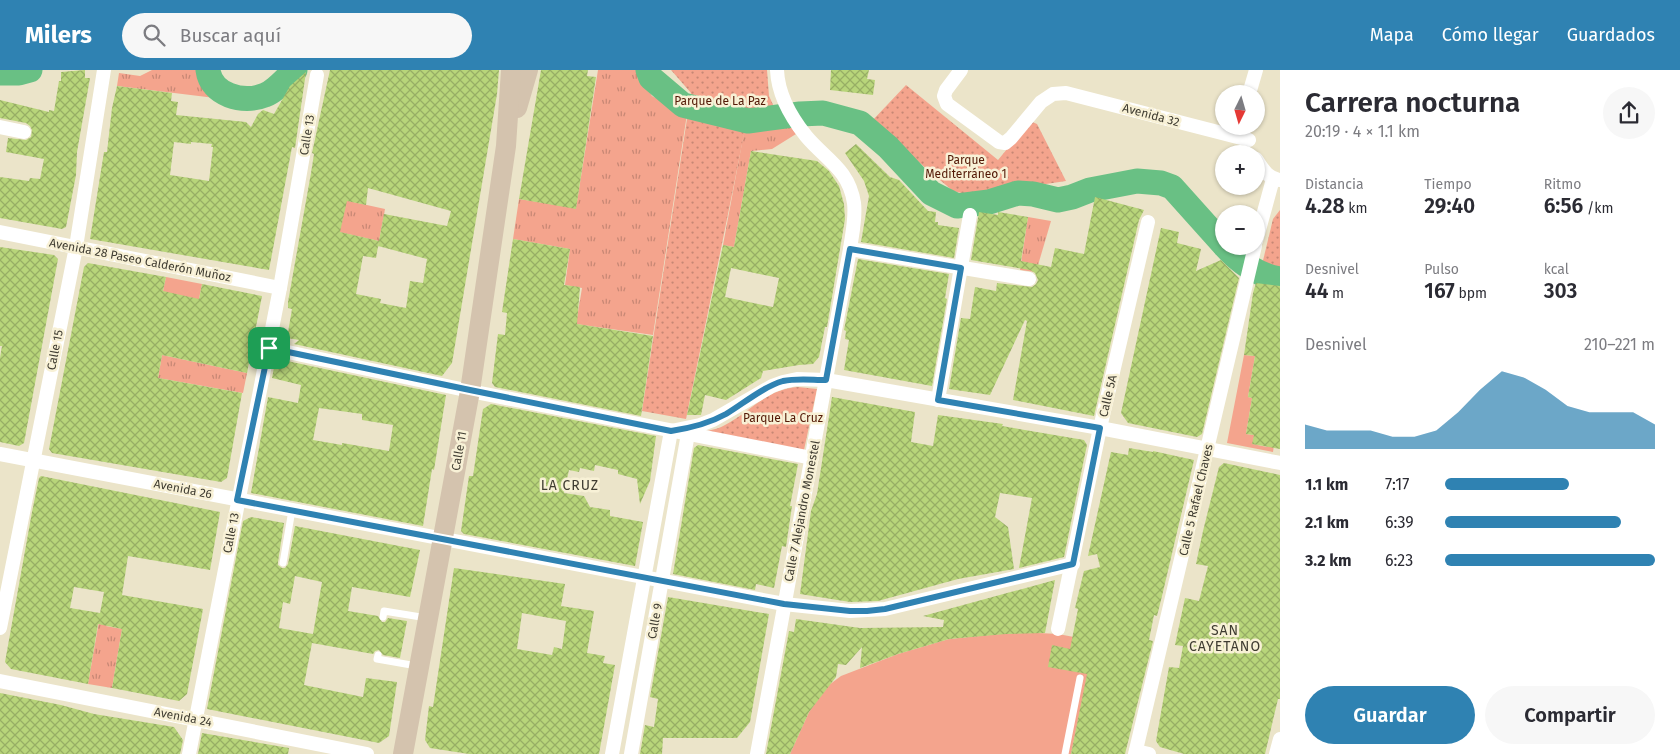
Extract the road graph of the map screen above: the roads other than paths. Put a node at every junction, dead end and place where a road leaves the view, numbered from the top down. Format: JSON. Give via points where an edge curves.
{"nodes":[{"id":1,"x":512,"y":70,"type":"edge"},
{"id":2,"x":528,"y":70,"type":"edge"},
{"id":3,"x":777,"y":70,"type":"edge"},
{"id":4,"x":960,"y":70,"type":"edge"},
{"id":5,"x":1256,"y":70,"type":"edge"},
{"id":6,"x":103,"y":71,"type":"edge"},
{"id":7,"x":317,"y":75,"type":"dead end"},
{"id":8,"x":1252,"y":85,"type":"edge"},
{"id":9,"x":1215,"y":126,"type":"edge"},
{"id":10,"x":0,"y":127,"type":"edge"},
{"id":11,"x":24,"y":132,"type":"dead end"},
{"id":12,"x":506,"y":146,"type":"junction"},
{"id":13,"x":1265,"y":172,"type":"edge"},
{"id":14,"x":1276,"y":180,"type":"edge"},
{"id":15,"x":970,"y":215,"type":"dead end"},
{"id":16,"x":1265,"y":215,"type":"edge"},
{"id":17,"x":1148,"y":222,"type":"dead end"},
{"id":18,"x":0,"y":232,"type":"edge"},
{"id":19,"x":76,"y":247,"type":"junction"},
{"id":20,"x":850,"y":249,"type":"junction"},
{"id":21,"x":1253,"y":255,"type":"edge"},
{"id":22,"x":961,"y":268,"type":"junction"},
{"id":23,"x":1029,"y":280,"type":"dead end"},
{"id":24,"x":280,"y":288,"type":"junction"},
{"id":25,"x":269,"y":348,"type":"junction"},
{"id":26,"x":826,"y":380,"type":"junction"},
{"id":27,"x":470,"y":390,"type":"junction"},
{"id":28,"x":938,"y":400,"type":"junction"},
{"id":29,"x":1100,"y":428,"type":"junction"},
{"id":30,"x":671,"y":431,"type":"junction"},
{"id":31,"x":689,"y":431,"type":"junction"},
{"id":32,"x":1208,"y":449,"type":"junction"},
{"id":33,"x":0,"y":454,"type":"edge"},
{"id":34,"x":812,"y":458,"type":"junction"},
{"id":35,"x":33,"y":461,"type":"junction"},
{"id":36,"x":1280,"y":463,"type":"edge"},
{"id":37,"x":237,"y":500,"type":"junction"},
{"id":38,"x":292,"y":510,"type":"junction"},
{"id":39,"x":443,"y":539,"type":"junction"},
{"id":40,"x":283,"y":563,"type":"dead end"},
{"id":41,"x":1073,"y":564,"type":"junction"},
{"id":42,"x":644,"y":577,"type":"junction"},
{"id":43,"x":662,"y":581,"type":"junction"},
{"id":44,"x":784,"y":604,"type":"junction"},
{"id":45,"x":383,"y":617,"type":"dead end"},
{"id":46,"x":427,"y":618,"type":"junction"},
{"id":47,"x":0,"y":628,"type":"edge"},
{"id":48,"x":1058,"y":630,"type":"dead end"},
{"id":49,"x":378,"y":655,"type":"dead end"},
{"id":50,"x":418,"y":666,"type":"junction"},
{"id":51,"x":1080,"y":678,"type":"dead end"},
{"id":52,"x":0,"y":681,"type":"edge"},
{"id":53,"x":196,"y":720,"type":"junction"},
{"id":54,"x":1280,"y":739,"type":"edge"},
{"id":55,"x":1140,"y":753,"type":"edge"},
{"id":56,"x":189,"y":754,"type":"edge"},
{"id":57,"x":367,"y":754,"type":"edge"},
{"id":58,"x":403,"y":754,"type":"edge"},
{"id":59,"x":612,"y":754,"type":"edge"},
{"id":60,"x":631,"y":754,"type":"edge"},
{"id":61,"x":757,"y":754,"type":"edge"},
{"id":62,"x":1066,"y":754,"type":"edge"},
{"id":63,"x":1276,"y":754,"type":"edge"}],
"edges":[{"from":1,"to":12,"type":"main road","name":"Calle 11"},
{"from":2,"to":12,"type":"main road","name":"Calle 11"},
{"from":3,"to":20,"type":"street","name":"Calle 7 Alejandro Monestel","via":[[782,98],[806,136],[839,168],[848,185],[854,202]]},
{"from":4,"to":9,"type":"street","name":"Avenida 32","via":[[946,90],[947,104],[999,142],[1011,138],[1041,102],[1053,94],[1066,93]]},
{"from":5,"to":8,"type":"street"},
{"from":6,"to":19,"type":"street","name":"Calle 15"},
{"from":7,"to":24,"type":"street","name":"Calle 13"},
{"from":10,"to":11,"type":"street"},
{"from":12,"to":27,"type":"main road","name":"Calle 11"},
{"from":13,"to":14,"type":"street"},
{"from":14,"to":16,"type":"street","name":"Calle 5 Rafael Chaves"},
{"from":15,"to":22,"type":"street"},
{"from":17,"to":29,"type":"street","name":"Calle 5A"},
{"from":18,"to":19,"type":"street","name":"Avenida 28 Paseo Calderón Muñoz"},
{"from":19,"to":24,"type":"street","name":"Avenida 28 Paseo Calderón Muñoz"},
{"from":19,"to":35,"type":"street","name":"Calle 15"},
{"from":20,"to":22,"type":"street"},
{"from":20,"to":26,"type":"street","name":"Calle 7 Alejandro Monestel"},
{"from":21,"to":32,"type":"street","name":"Calle 5 Rafael Chaves"},
{"from":22,"to":23,"type":"street"},
{"from":22,"to":28,"type":"street"},
{"from":24,"to":25,"type":"street","name":"Calle 13"},
{"from":25,"to":27,"type":"street"},
{"from":25,"to":37,"type":"street","name":"Calle 13"},
{"from":26,"to":28,"type":"street"},
{"from":26,"to":31,"type":"street","via":[[796,379],[772,386],[724,415]]},
{"from":26,"to":34,"type":"street","name":"Calle 7 Alejandro Monestel"},
{"from":27,"to":30,"type":"street"},
{"from":27,"to":39,"type":"main road","name":"Calle 11"},
{"from":28,"to":29,"type":"street"},
{"from":29,"to":32,"type":"street"},
{"from":29,"to":41,"type":"street","name":"Calle 5A"},
{"from":30,"to":31,"type":"street"},
{"from":30,"to":42,"type":"street","name":"Calle 9"},
{"from":31,"to":34,"type":"street"},
{"from":31,"to":43,"type":"street","name":"Calle 9"},
{"from":32,"to":36,"type":"street"},
{"from":32,"to":55,"type":"street","name":"Calle 5 Rafael Chaves"},
{"from":33,"to":35,"type":"street","name":"Avenida 26"},
{"from":34,"to":44,"type":"street","name":"Calle 7 Alejandro Monestel"},
{"from":35,"to":37,"type":"street","name":"Avenida 26"},
{"from":35,"to":47,"type":"street","name":"Calle 15"},
{"from":37,"to":38,"type":"street","name":"Avenida 26"},
{"from":37,"to":53,"type":"street","name":"Calle 13"},
{"from":38,"to":39,"type":"street","name":"Avenida 26"},
{"from":38,"to":40,"type":"lane"},
{"from":39,"to":42,"type":"street","name":"Avenida 26"},
{"from":39,"to":46,"type":"main road","name":"Calle 11"},
{"from":41,"to":44,"type":"street","name":"Avenida 26","via":[[867,611]]},
{"from":41,"to":48,"type":"street","name":"Calle 5A"},
{"from":42,"to":43,"type":"street","name":"Avenida 26"},
{"from":42,"to":59,"type":"street","name":"Calle 9"},
{"from":43,"to":44,"type":"street","name":"Avenida 26"},
{"from":43,"to":60,"type":"street","name":"Calle 9"},
{"from":44,"to":61,"type":"street","name":"Calle 7 Alejandro Monestel"},
{"from":45,"to":46,"type":"lane","via":[[384,611]]},
{"from":46,"to":50,"type":"main road","name":"Calle 11"},
{"from":49,"to":50,"type":"lane","via":[[377,659]]},
{"from":50,"to":58,"type":"main road","name":"Calle 11"},
{"from":51,"to":62,"type":"lane"},
{"from":52,"to":53,"type":"street","name":"Avenida 24"},
{"from":53,"to":56,"type":"street","name":"Calle 13"},
{"from":53,"to":57,"type":"street","name":"Avenida 24"},
{"from":54,"to":63,"type":"street"}]}
